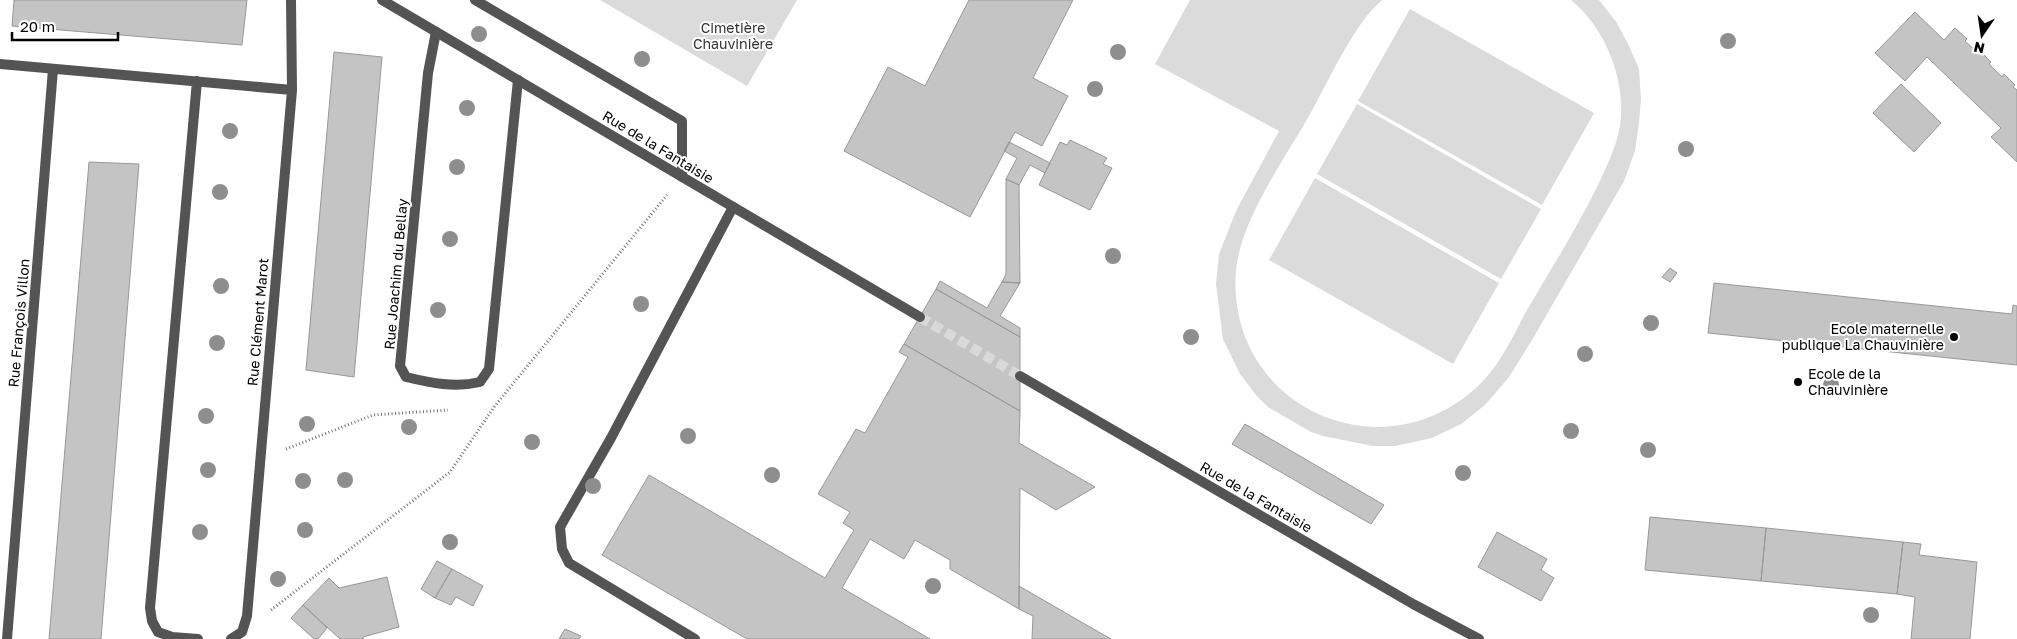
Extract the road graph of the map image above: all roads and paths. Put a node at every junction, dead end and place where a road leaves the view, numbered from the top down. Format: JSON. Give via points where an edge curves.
{"nodes":[{"id":1,"x":291,"y":0,"type":"edge"},
{"id":2,"x":382,"y":0,"type":"edge"},
{"id":3,"x":474,"y":0,"type":"edge"},
{"id":4,"x":398,"y":4,"type":"edge"},
{"id":5,"x":436,"y":32,"type":"junction"},
{"id":6,"x":0,"y":64,"type":"edge"},
{"id":7,"x":53,"y":69,"type":"junction"},
{"id":8,"x":518,"y":80,"type":"junction"},
{"id":9,"x":197,"y":82,"type":"junction"},
{"id":10,"x":292,"y":90,"type":"junction"},
{"id":11,"x":682,"y":177,"type":"junction"},
{"id":12,"x":733,"y":207,"type":"junction"},
{"id":13,"x":920,"y":317,"type":"tunnel mouth"},
{"id":14,"x":1020,"y":376,"type":"tunnel mouth"},
{"id":15,"x":494,"y":407,"type":"junction"},
{"id":16,"x":484,"y":408,"type":"dead end"},
{"id":17,"x":457,"y":410,"type":"dead end"},
{"id":18,"x":260,"y":458,"type":"junction"},
{"id":19,"x":242,"y":632,"type":"junction"},
{"id":20,"x":7,"y":639,"type":"edge"},
{"id":21,"x":198,"y":639,"type":"edge"},
{"id":22,"x":231,"y":639,"type":"edge"},
{"id":23,"x":695,"y":639,"type":"edge"},
{"id":24,"x":1479,"y":639,"type":"edge"}],
"edges":[{"from":1,"to":10,"type":"street","name":"Rue Clément Marot"},
{"from":2,"to":4,"type":"street","name":"Rue de la Fantaisie"},
{"from":3,"to":11,"type":"street","via":[[682,120]]},
{"from":4,"to":5,"type":"street","name":"Rue de la Fantaisie"},
{"from":5,"to":8,"type":"street","name":"Rue de la Fantaisie"},
{"from":5,"to":8,"type":"street","name":"Rue Joachim du Bellay","via":[[428,73],[400,366],[406,377],[463,386],[480,382],[489,369]]},
{"from":6,"to":7,"type":"street"},
{"from":7,"to":9,"type":"street"},
{"from":7,"to":20,"type":"street","name":"Rue François Villon"},
{"from":8,"to":11,"type":"street","name":"Rue de la Fantaisie"},
{"from":9,"to":10,"type":"street"},
{"from":9,"to":21,"type":"street","via":[[150,608],[158,632],[172,637]]},
{"from":10,"to":18,"type":"street","name":"Rue Clément Marot"},
{"from":11,"to":12,"type":"street","name":"Rue de la Fantaisie"},
{"from":11,"to":15,"type":"path"},
{"from":12,"to":13,"type":"street","name":"Rue de la Fantaisie"},
{"from":12,"to":23,"type":"street","via":[[560,528],[562,549],[570,563]]},
{"from":14,"to":24,"type":"street","name":"Rue de la Fantaisie"},
{"from":15,"to":16,"type":"path"},
{"from":15,"to":19,"type":"path","via":[[450,472]]},
{"from":17,"to":18,"type":"path","via":[[373,416]]},
{"from":18,"to":19,"type":"street","name":"Rue Clément Marot","via":[[247,616]]},
{"from":19,"to":22,"type":"street"}]}
